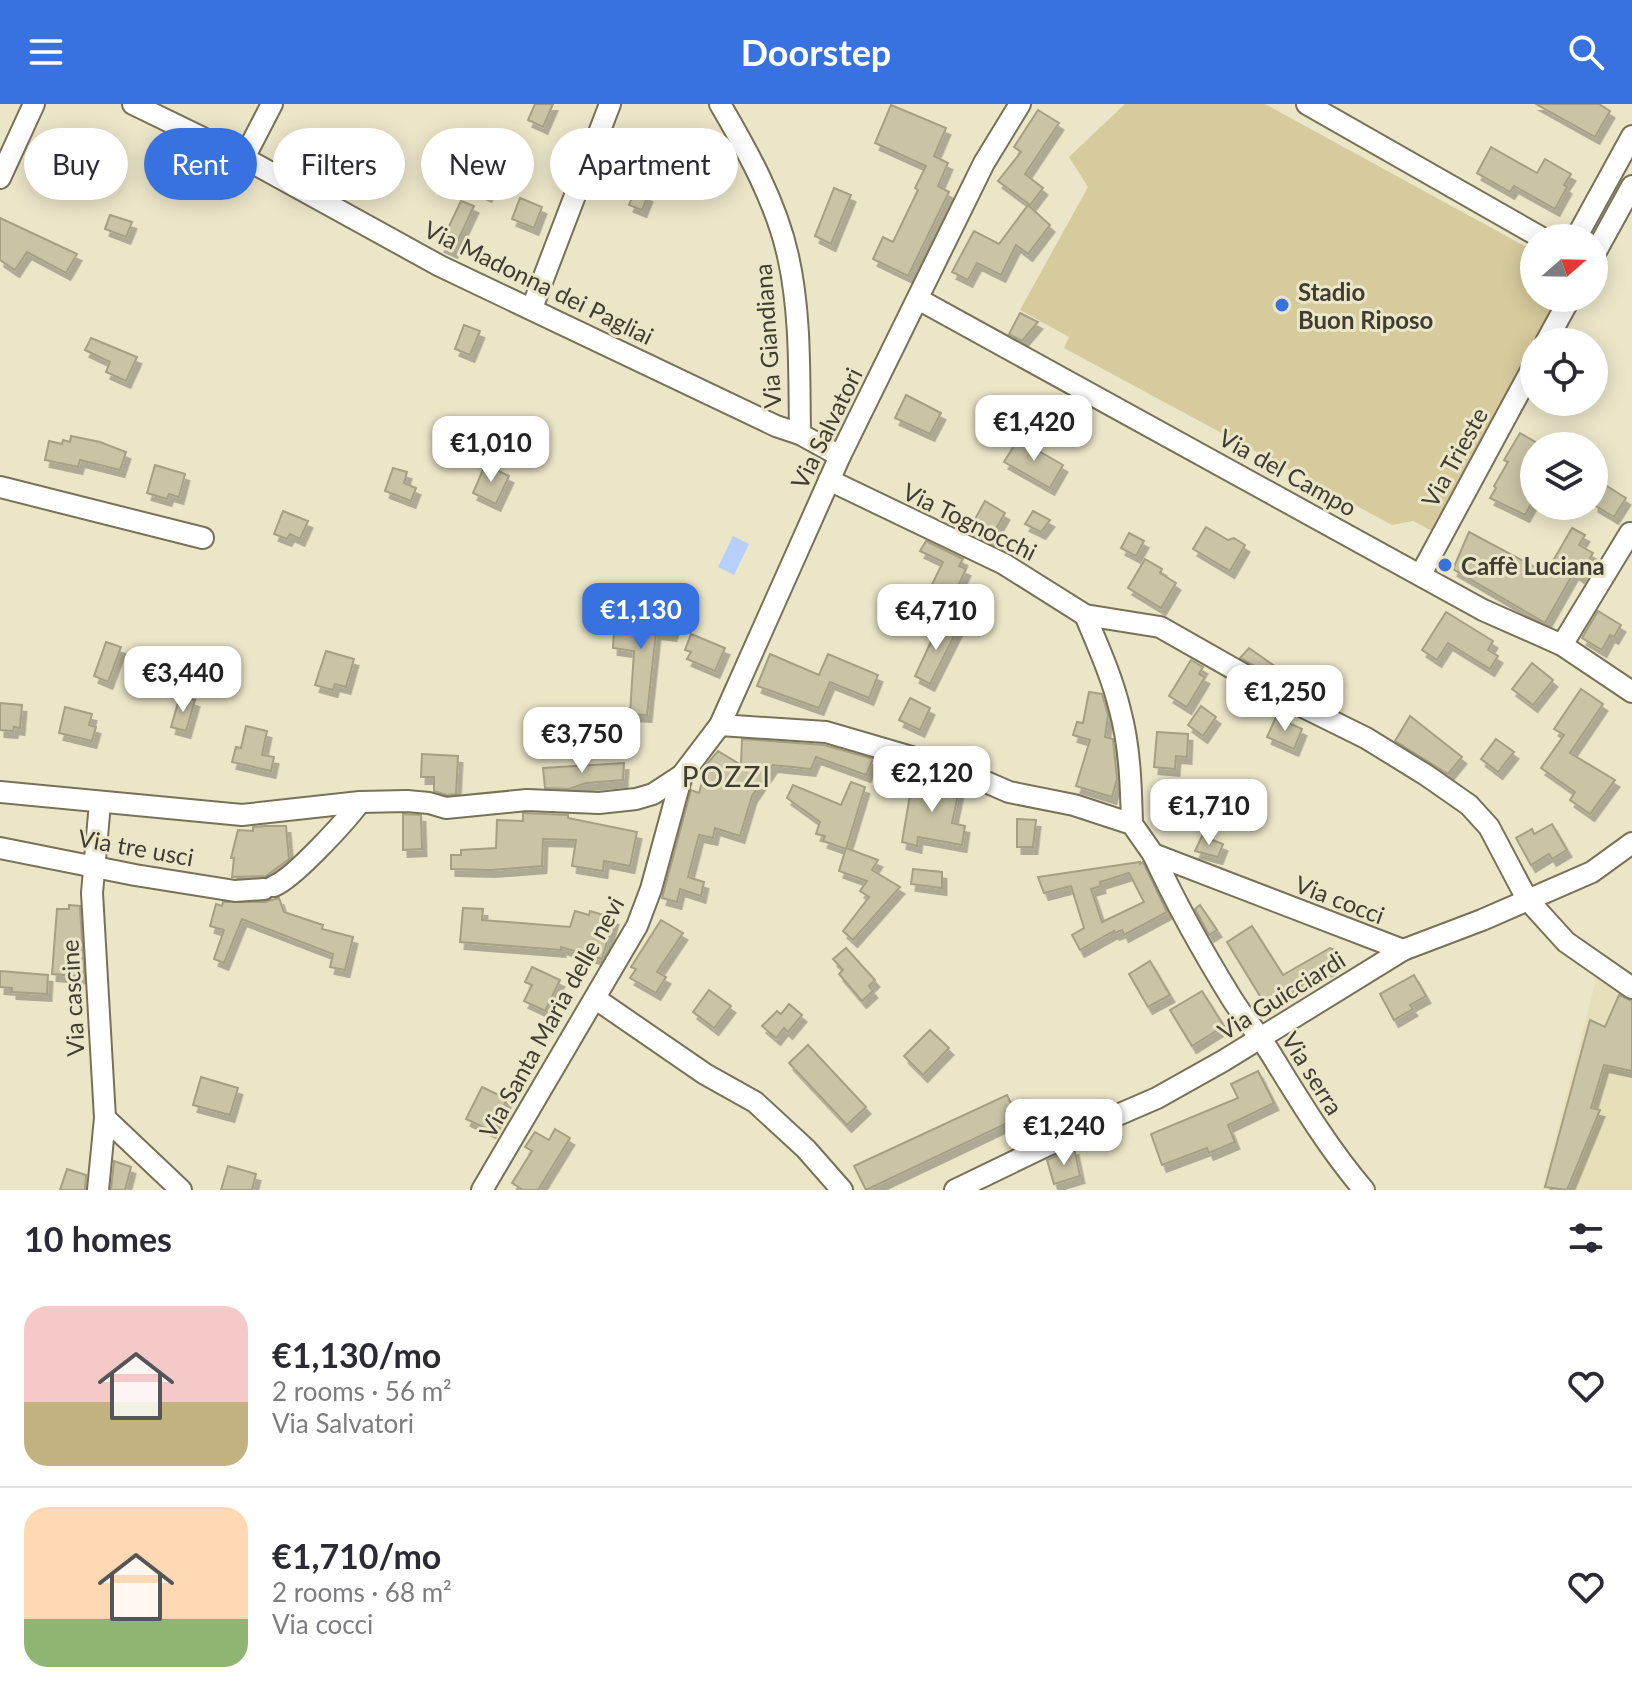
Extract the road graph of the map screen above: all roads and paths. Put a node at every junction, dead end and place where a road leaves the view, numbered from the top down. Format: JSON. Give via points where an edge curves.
{"nodes":[{"id":1,"x":34,"y":104,"type":"edge"},
{"id":2,"x":133,"y":104,"type":"edge"},
{"id":3,"x":272,"y":104,"type":"edge"},
{"id":4,"x":610,"y":104,"type":"edge"},
{"id":5,"x":720,"y":104,"type":"edge"},
{"id":6,"x":1020,"y":104,"type":"edge"},
{"id":7,"x":1307,"y":104,"type":"edge"},
{"id":8,"x":182,"y":128,"type":"edge"},
{"id":9,"x":257,"y":133,"type":"edge"},
{"id":10,"x":1632,"y":136,"type":"edge"},
{"id":11,"x":257,"y":165,"type":"edge"},
{"id":12,"x":0,"y":178,"type":"edge"},
{"id":13,"x":1632,"y":186,"type":"edge"},
{"id":14,"x":1584,"y":224,"type":"edge"},
{"id":15,"x":1520,"y":225,"type":"edge"},
{"id":16,"x":1608,"y":230,"type":"edge"},
{"id":17,"x":918,"y":299,"type":"junction"},
{"id":18,"x":532,"y":308,"type":"junction"},
{"id":19,"x":1520,"y":391,"type":"edge"},
{"id":20,"x":800,"y":434,"type":"junction"},
{"id":21,"x":840,"y":456,"type":"junction"},
{"id":22,"x":829,"y":480,"type":"junction"},
{"id":23,"x":0,"y":487,"type":"edge"},
{"id":24,"x":1630,"y":533,"type":"dead end"},
{"id":25,"x":203,"y":538,"type":"dead end"},
{"id":26,"x":1421,"y":574,"type":"junction"},
{"id":27,"x":1085,"y":615,"type":"junction"},
{"id":28,"x":1562,"y":645,"type":"junction"},
{"id":29,"x":1632,"y":692,"type":"edge"},
{"id":30,"x":720,"y":725,"type":"junction"},
{"id":31,"x":682,"y":775,"type":"junction"},
{"id":32,"x":0,"y":792,"type":"edge"},
{"id":33,"x":360,"y":802,"type":"junction"},
{"id":34,"x":100,"y":803,"type":"junction"},
{"id":35,"x":1132,"y":824,"type":"junction"},
{"id":36,"x":1632,"y":843,"type":"edge"},
{"id":37,"x":0,"y":848,"type":"edge"},
{"id":38,"x":1153,"y":854,"type":"junction"},
{"id":39,"x":95,"y":867,"type":"junction"},
{"id":40,"x":1527,"y":899,"type":"junction"},
{"id":41,"x":1403,"y":950,"type":"junction"},
{"id":42,"x":1632,"y":988,"type":"edge"},
{"id":43,"x":596,"y":999,"type":"junction"},
{"id":44,"x":1260,"y":1038,"type":"junction"},
{"id":45,"x":105,"y":1118,"type":"junction"},
{"id":46,"x":98,"y":1190,"type":"edge"},
{"id":47,"x":181,"y":1190,"type":"edge"},
{"id":48,"x":482,"y":1190,"type":"edge"},
{"id":49,"x":842,"y":1190,"type":"edge"},
{"id":50,"x":955,"y":1190,"type":"edge"},
{"id":51,"x":1364,"y":1190,"type":"edge"}],
"edges":[{"from":1,"to":12,"type":"street"},
{"from":2,"to":8,"type":"street","name":"Via Madonna dei Pagliai"},
{"from":3,"to":9,"type":"street"},
{"from":4,"to":18,"type":"street"},
{"from":5,"to":20,"type":"street","name":"Via Giandiana","via":[[763,185],[788,254],[795,293]]},
{"from":6,"to":17,"type":"street","name":"Via Salvatori","via":[[984,163]]},
{"from":7,"to":15,"type":"street"},
{"from":10,"to":14,"type":"street"},
{"from":11,"to":18,"type":"street","name":"Via Madonna dei Pagliai","via":[[440,266]]},
{"from":13,"to":16,"type":"street"},
{"from":17,"to":21,"type":"street","name":"Via Salvatori"},
{"from":17,"to":26,"type":"street","name":"Via del Campo"},
{"from":18,"to":20,"type":"street","name":"Via Madonna dei Pagliai"},
{"from":19,"to":26,"type":"street","name":"Via Trieste"},
{"from":20,"to":21,"type":"street","name":"Via Madonna dei Pagliai"},
{"from":21,"to":22,"type":"street","name":"Via Salvatori"},
{"from":22,"to":27,"type":"street","name":"Via Tognocchi","via":[[1004,564]]},
{"from":22,"to":30,"type":"street","name":"Via Salvatori"},
{"from":23,"to":25,"type":"street"},
{"from":24,"to":28,"type":"street"},
{"from":26,"to":28,"type":"street","name":"Via del Campo","via":[[1483,610]]},
{"from":27,"to":35,"type":"street","via":[[1121,713]]},
{"from":27,"to":40,"type":"street","name":"Via Tognocchi","via":[[1160,627],[1426,775],[1469,805],[1489,827]]},
{"from":28,"to":29,"type":"street","name":"Via del Campo"},
{"from":30,"to":31,"type":"street","name":"Via Salvatori"},
{"from":30,"to":35,"type":"street","via":[[826,732],[963,772],[1009,792]]},
{"from":31,"to":33,"type":"street","via":[[653,794],[599,803],[527,800],[446,808],[407,801]]},
{"from":31,"to":43,"type":"street","name":"Via Santa Maria delle nevi","via":[[637,926]]},
{"from":32,"to":34,"type":"street"},
{"from":33,"to":34,"type":"street","via":[[242,815]]},
{"from":33,"to":39,"type":"street","name":"Via tre usci","via":[[289,877],[269,888],[235,891]]},
{"from":34,"to":39,"type":"street","name":"Via cascine"},
{"from":35,"to":38,"type":"street"},
{"from":36,"to":40,"type":"street","name":"Via Guicciardi","via":[[1592,872]]},
{"from":37,"to":39,"type":"street","name":"Via tre usci"},
{"from":38,"to":41,"type":"street","name":"Via cocci"},
{"from":38,"to":44,"type":"street","name":"Via serra","via":[[1174,899]]},
{"from":39,"to":45,"type":"street","name":"Via cascine","via":[[92,893]]},
{"from":40,"to":41,"type":"street","name":"Via Guicciardi"},
{"from":40,"to":42,"type":"street","name":"Via Tognocchi","via":[[1566,942]]},
{"from":41,"to":44,"type":"street","name":"Via Guicciardi"},
{"from":43,"to":48,"type":"street","name":"Via Santa Maria delle nevi"},
{"from":43,"to":49,"type":"street","via":[[755,1102]]},
{"from":44,"to":50,"type":"street","name":"Via Guicciardi","via":[[1157,1098]]},
{"from":44,"to":51,"type":"street","name":"Via serra","via":[[1296,1098]]},
{"from":45,"to":46,"type":"street","name":"Via cascine"},
{"from":45,"to":47,"type":"street"}]}
